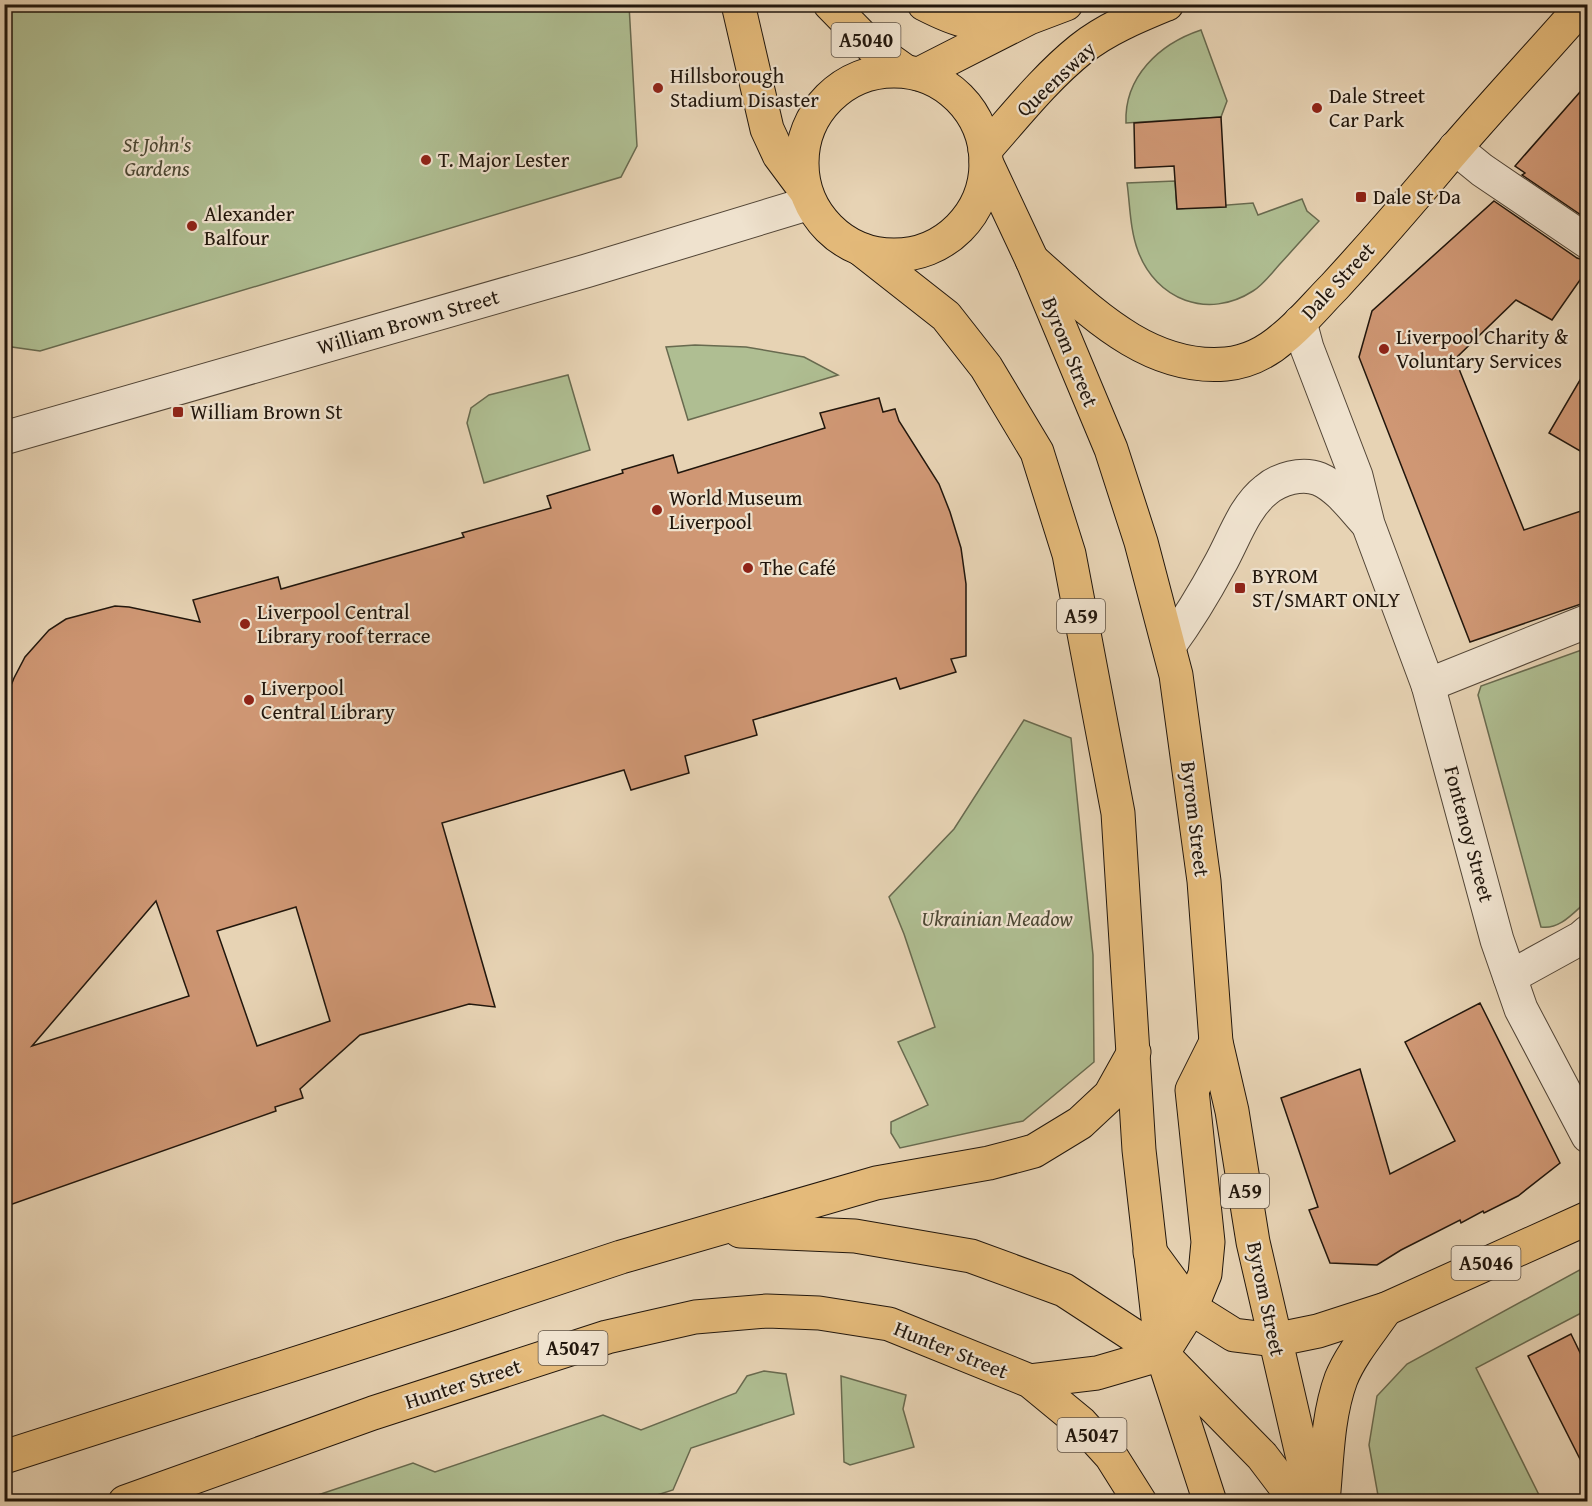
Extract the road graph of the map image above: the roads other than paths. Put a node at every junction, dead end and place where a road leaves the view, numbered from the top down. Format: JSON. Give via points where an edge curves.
{"nodes":[{"id":1,"x":738,"y":4,"type":"edge"},
{"id":2,"x":830,"y":4,"type":"edge"},
{"id":3,"x":924,"y":4,"type":"edge"},
{"id":4,"x":1065,"y":4,"type":"edge"},
{"id":5,"x":1167,"y":4,"type":"edge"},
{"id":6,"x":1584,"y":4,"type":"edge"},
{"id":7,"x":1029,"y":18,"type":"junction"},
{"id":8,"x":912,"y":73,"type":"junction"},
{"id":9,"x":1455,"y":148,"type":"junction"},
{"id":10,"x":986,"y":156,"type":"junction"},
{"id":11,"x":808,"y":196,"type":"junction"},
{"id":12,"x":1587,"y":242,"type":"edge"},
{"id":13,"x":862,"y":250,"type":"junction"},
{"id":14,"x":1032,"y":260,"type":"junction"},
{"id":15,"x":1300,"y":322,"type":"junction"},
{"id":16,"x":4,"y":438,"type":"edge"},
{"id":17,"x":1368,"y":524,"type":"junction"},
{"id":18,"x":1587,"y":621,"type":"edge"},
{"id":19,"x":1169,"y":646,"type":"junction"},
{"id":20,"x":1428,"y":685,"type":"junction"},
{"id":21,"x":1587,"y":932,"type":"edge"},
{"id":22,"x":1510,"y":977,"type":"junction"},
{"id":23,"x":1216,"y":1042,"type":"junction"},
{"id":24,"x":1134,"y":1052,"type":"junction"},
{"id":25,"x":1587,"y":1136,"type":"edge"},
{"id":26,"x":1587,"y":1218,"type":"edge"},
{"id":27,"x":711,"y":1230,"type":"junction"},
{"id":28,"x":1150,"y":1252,"type":"junction"},
{"id":29,"x":1191,"y":1308,"type":"junction"},
{"id":30,"x":1386,"y":1309,"type":"junction"},
{"id":31,"x":1274,"y":1340,"type":"junction"},
{"id":32,"x":1162,"y":1354,"type":"junction"},
{"id":33,"x":1030,"y":1381,"type":"junction"},
{"id":34,"x":4,"y":1457,"type":"edge"},
{"id":35,"x":125,"y":1502,"type":"edge"},
{"id":36,"x":1140,"y":1502,"type":"edge"},
{"id":37,"x":1210,"y":1502,"type":"edge"},
{"id":38,"x":1297,"y":1502,"type":"edge"},
{"id":39,"x":1313,"y":1502,"type":"edge"},
{"id":40,"x":1323,"y":1502,"type":"edge"}],
"edges":[{"from":1,"to":11,"type":"main road","via":[[767,129],[779,155]]},
{"from":2,"to":8,"type":"main road","number":"A5040","via":[[874,49]]},
{"from":3,"to":7,"type":"main road","number":"A5040","via":[[954,19],[976,24]]},
{"from":4,"to":7,"type":"main road"},
{"from":5,"to":10,"type":"main road","name":"Queensway","via":[[1137,16],[1083,48],[1040,87]]},
{"from":6,"to":9,"type":"main road","name":"Dale Street"},
{"from":7,"to":8,"type":"main road"},
{"from":8,"to":10,"type":"main road","via":[[943,85],[963,102],[981,132]]},
{"from":8,"to":11,"type":"main road","via":[[882,71],[860,77],[823,103],[803,144],[801,167]]},
{"from":9,"to":12,"type":"street"},
{"from":9,"to":15,"type":"main road","name":"Dale Street"},
{"from":10,"to":13,"type":"main road","via":[[984,182],[973,209],[954,232],[920,252],[901,255]]},
{"from":10,"to":14,"type":"main road","name":"Byrom Street","number":"A59"},
{"from":11,"to":13,"type":"main road","via":[[823,223]]},
{"from":11,"to":16,"type":"street","name":"William Brown Street","via":[[586,271]]},
{"from":13,"to":24,"type":"main road","number":"A59","via":[[946,316],[986,367],[1037,452],[1069,554],[1118,813]]},
{"from":14,"to":15,"type":"main road","name":"Dale Street","via":[[1112,328],[1154,352],[1181,361],[1227,364],[1248,359]]},
{"from":14,"to":19,"type":"main road","name":"Byrom Street","number":"A59","via":[[1111,449]]},
{"from":15,"to":17,"type":"street","name":"Fontenoy Street","via":[[1356,476]]},
{"from":17,"to":19,"type":"street","name":"Fontenoy Street","via":[[1337,492],[1318,479],[1284,479],[1267,489],[1245,516],[1193,611]]},
{"from":17,"to":20,"type":"street","name":"Fontenoy Street"},
{"from":18,"to":20,"type":"street"},
{"from":19,"to":23,"type":"main road","name":"Byrom Street","number":"A59","via":[[1204,881]]},
{"from":20,"to":22,"type":"street","name":"Fontenoy Street"},
{"from":21,"to":22,"type":"street"},
{"from":22,"to":25,"type":"street","name":"Fontenoy Street","via":[[1521,1009]]},
{"from":23,"to":29,"type":"main road","via":[[1192,1090],[1208,1242],[1206,1274]]},
{"from":23,"to":31,"type":"main road","name":"Byrom Street","number":"A59"},
{"from":24,"to":27,"type":"main road","via":[[1110,1095],[1080,1123],[1034,1151],[876,1183]]},
{"from":24,"to":28,"type":"main road","number":"A59"},
{"from":26,"to":30,"type":"main road","number":"A5046"},
{"from":27,"to":32,"type":"main road","via":[[855,1236],[971,1256],[1064,1290]]},
{"from":27,"to":34,"type":"main road"},
{"from":28,"to":29,"type":"main road","number":"A5046"},
{"from":28,"to":32,"type":"main road","number":"A59"},
{"from":29,"to":31,"type":"main road","number":"A5046","via":[[1234,1335]]},
{"from":29,"to":32,"type":"main road"},
{"from":30,"to":31,"type":"main road","number":"A5046","via":[[1318,1331]]},
{"from":30,"to":40,"type":"main road","via":[[1341,1378],[1333,1410]]},
{"from":31,"to":39,"type":"main road","name":"Byrom Street","number":"A59"},
{"from":32,"to":33,"type":"main road","number":"A5047","via":[[1097,1373]]},
{"from":32,"to":37,"type":"main road","number":"A59"},
{"from":32,"to":38,"type":"main road","via":[[1262,1456]]},
{"from":33,"to":35,"type":"main road","name":"Hunter Street","number":"A5047","via":[[889,1324],[819,1313],[767,1311],[695,1317],[607,1337],[529,1362]]},
{"from":33,"to":36,"type":"main road","name":"Hunter Street","number":"A5047","via":[[1081,1423],[1111,1456]]}]}
